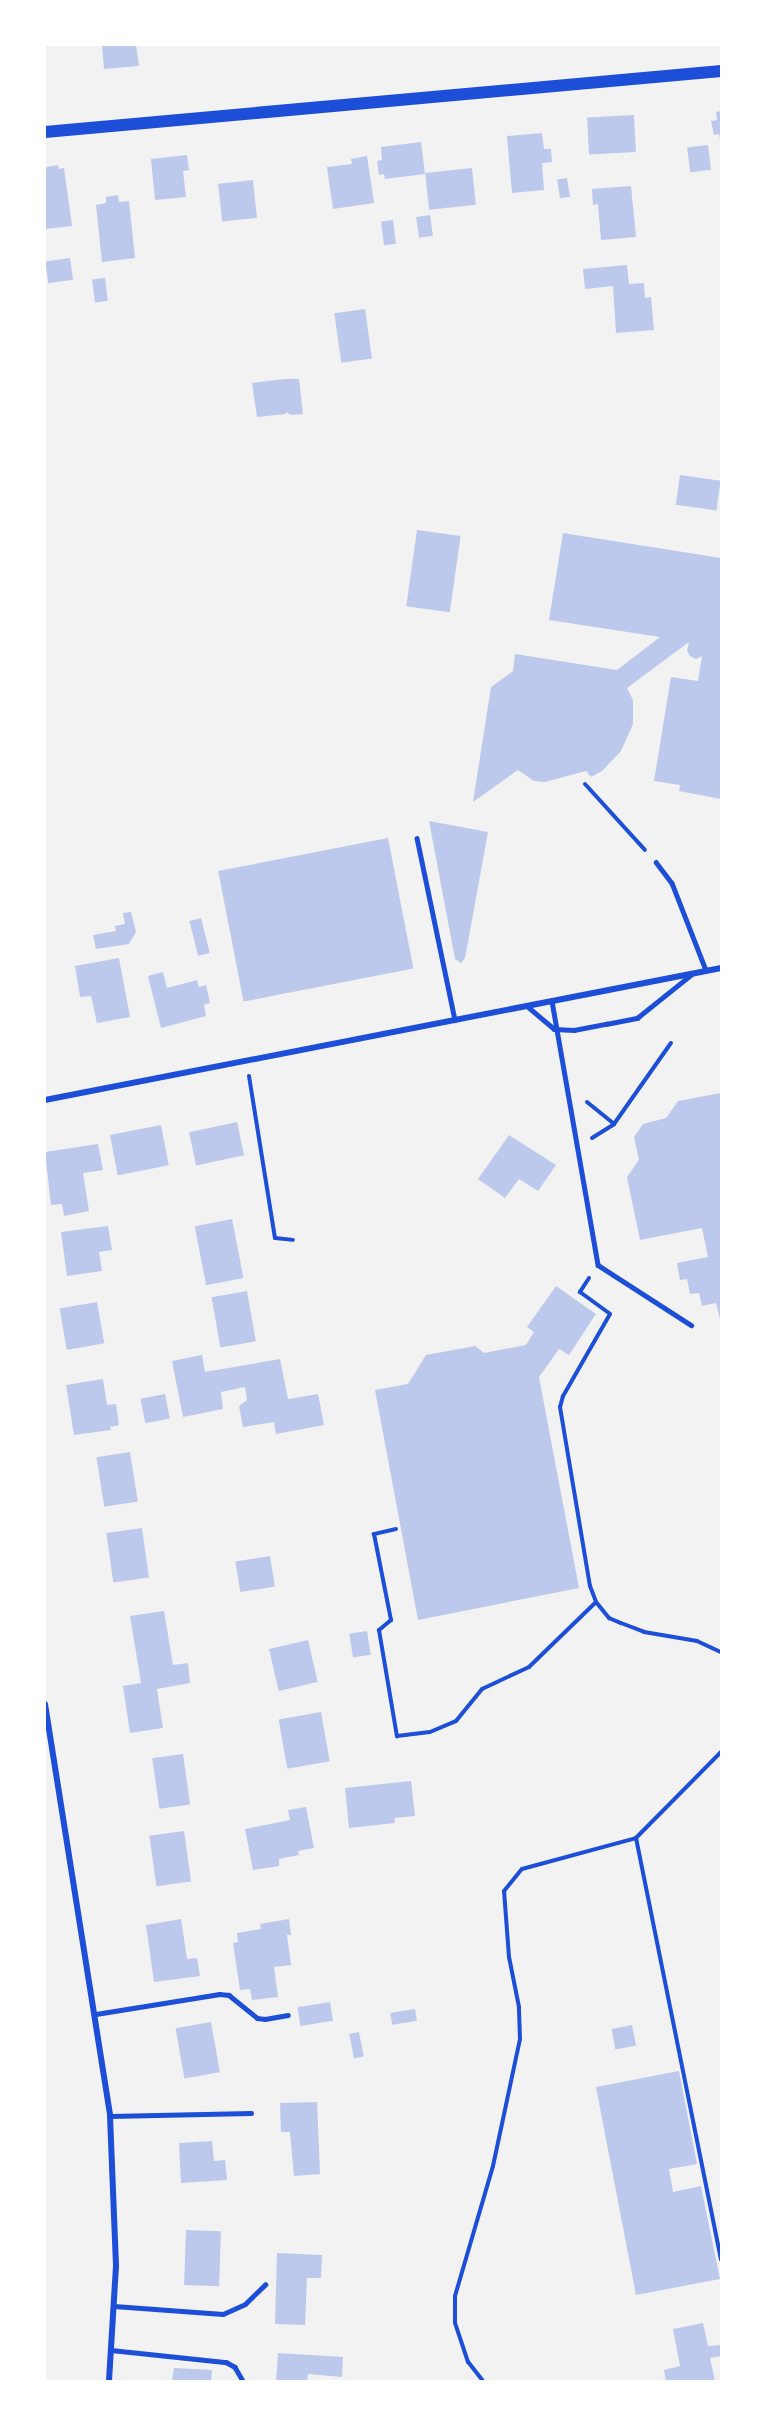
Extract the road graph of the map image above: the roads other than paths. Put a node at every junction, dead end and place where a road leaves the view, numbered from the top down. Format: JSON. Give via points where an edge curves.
{"nodes":[{"id":1,"x":721,"y":71,"type":"edge"},
{"id":2,"x":45,"y":132,"type":"edge"},
{"id":3,"x":417,"y":838,"type":"dead end"},
{"id":4,"x":656,"y":862,"type":"road end"},
{"id":5,"x":721,"y":968,"type":"edge"},
{"id":6,"x":706,"y":970,"type":"junction"},
{"id":7,"x":693,"y":973,"type":"junction"},
{"id":8,"x":552,"y":1001,"type":"junction"},
{"id":9,"x":527,"y":1006,"type":"junction"},
{"id":10,"x":455,"y":1020,"type":"junction"},
{"id":11,"x":559,"y":1029,"type":"junction"},
{"id":12,"x":45,"y":1100,"type":"edge"},
{"id":13,"x":691,"y":1325,"type":"dead end"},
{"id":14,"x":45,"y":1704,"type":"edge"},
{"id":15,"x":96,"y":2014,"type":"junction"},
{"id":16,"x":288,"y":2015,"type":"dead end"},
{"id":17,"x":251,"y":2113,"type":"dead end"},
{"id":18,"x":110,"y":2116,"type":"junction"},
{"id":19,"x":265,"y":2285,"type":"dead end"},
{"id":20,"x":114,"y":2306,"type":"junction"},
{"id":21,"x":111,"y":2350,"type":"junction"},
{"id":22,"x":109,"y":2381,"type":"edge"},
{"id":23,"x":243,"y":2381,"type":"edge"}],
"edges":[{"from":1,"to":2,"type":"main road"},
{"from":3,"to":10,"type":"lane"},
{"from":4,"to":6,"type":"lane","via":[[672,883]]},
{"from":5,"to":6,"type":"street"},
{"from":6,"to":7,"type":"street"},
{"from":7,"to":8,"type":"street"},
{"from":7,"to":11,"type":"lane","via":[[638,1018],[574,1030]]},
{"from":8,"to":9,"type":"street"},
{"from":8,"to":11,"type":"lane"},
{"from":9,"to":10,"type":"street"},
{"from":9,"to":11,"type":"lane"},
{"from":10,"to":12,"type":"street"},
{"from":11,"to":13,"type":"lane","via":[[598,1265]]},
{"from":14,"to":15,"type":"street"},
{"from":15,"to":16,"type":"lane","via":[[219,1994],[229,1995],[257,2018]]},
{"from":15,"to":18,"type":"street"},
{"from":17,"to":18,"type":"lane"},
{"from":18,"to":20,"type":"street"},
{"from":19,"to":20,"type":"lane","via":[[245,2304],[223,2314]]},
{"from":20,"to":21,"type":"street"},
{"from":21,"to":22,"type":"street"},
{"from":21,"to":23,"type":"lane","via":[[226,2362],[235,2367]]}]}
